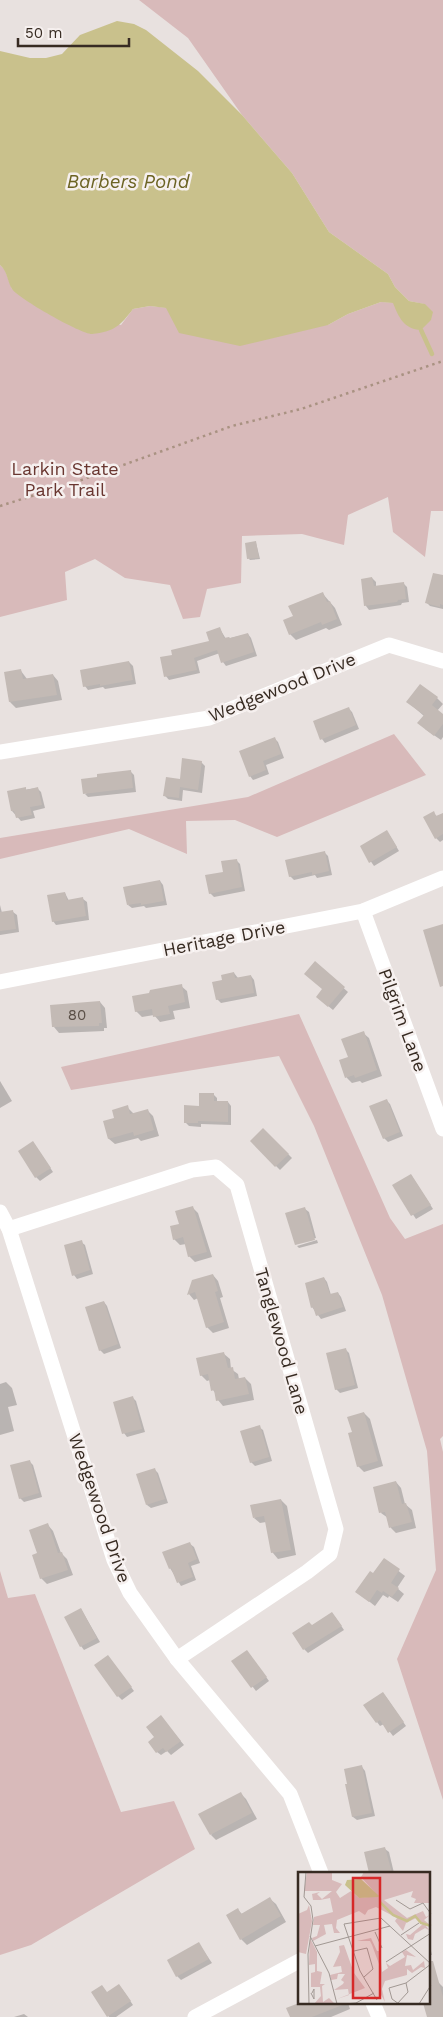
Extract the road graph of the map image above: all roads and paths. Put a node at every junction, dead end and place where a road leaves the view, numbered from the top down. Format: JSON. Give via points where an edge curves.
{"nodes":[{"id":1,"x":443,"y":361,"type":"edge"},
{"id":2,"x":0,"y":506,"type":"edge"},
{"id":3,"x":443,"y":661,"type":"edge"},
{"id":4,"x":0,"y":752,"type":"edge"},
{"id":5,"x":443,"y":878,"type":"edge"},
{"id":6,"x":363,"y":911,"type":"junction"},
{"id":7,"x":0,"y":982,"type":"edge"},
{"id":8,"x":443,"y":1129,"type":"edge"},
{"id":9,"x":0,"y":1212,"type":"edge"},
{"id":10,"x":9,"y":1229,"type":"junction"},
{"id":11,"x":177,"y":1659,"type":"junction"},
{"id":12,"x":321,"y":1872,"type":"edge"},
{"id":13,"x":298,"y":1962,"type":"edge"},
{"id":14,"x":373,"y":2004,"type":"edge"},
{"id":15,"x":195,"y":2017,"type":"edge"},
{"id":16,"x":379,"y":2017,"type":"edge"}],
"edges":[{"from":1,"to":2,"type":"path","via":[[301,409],[232,426]]},
{"from":3,"to":4,"type":"street","name":"Wedgewood Drive","via":[[388,645],[209,718]]},
{"from":5,"to":6,"type":"street","name":"Heritage Drive"},
{"from":6,"to":7,"type":"street","name":"Heritage Drive"},
{"from":6,"to":8,"type":"street","name":"Pilgrim Lane"},
{"from":9,"to":10,"type":"street","name":"Wedgewood Drive"},
{"from":10,"to":11,"type":"street","name":"Wedgewood Drive","via":[[114,1560],[130,1593]]},
{"from":10,"to":11,"type":"street","name":"Tanglewood Lane","via":[[192,1170],[216,1167],[237,1186],[336,1529],[330,1554]]},
{"from":11,"to":12,"type":"street","name":"Wedgewood Drive","via":[[290,1794]]},
{"from":13,"to":15,"type":"street"},
{"from":14,"to":16,"type":"street"}]}
